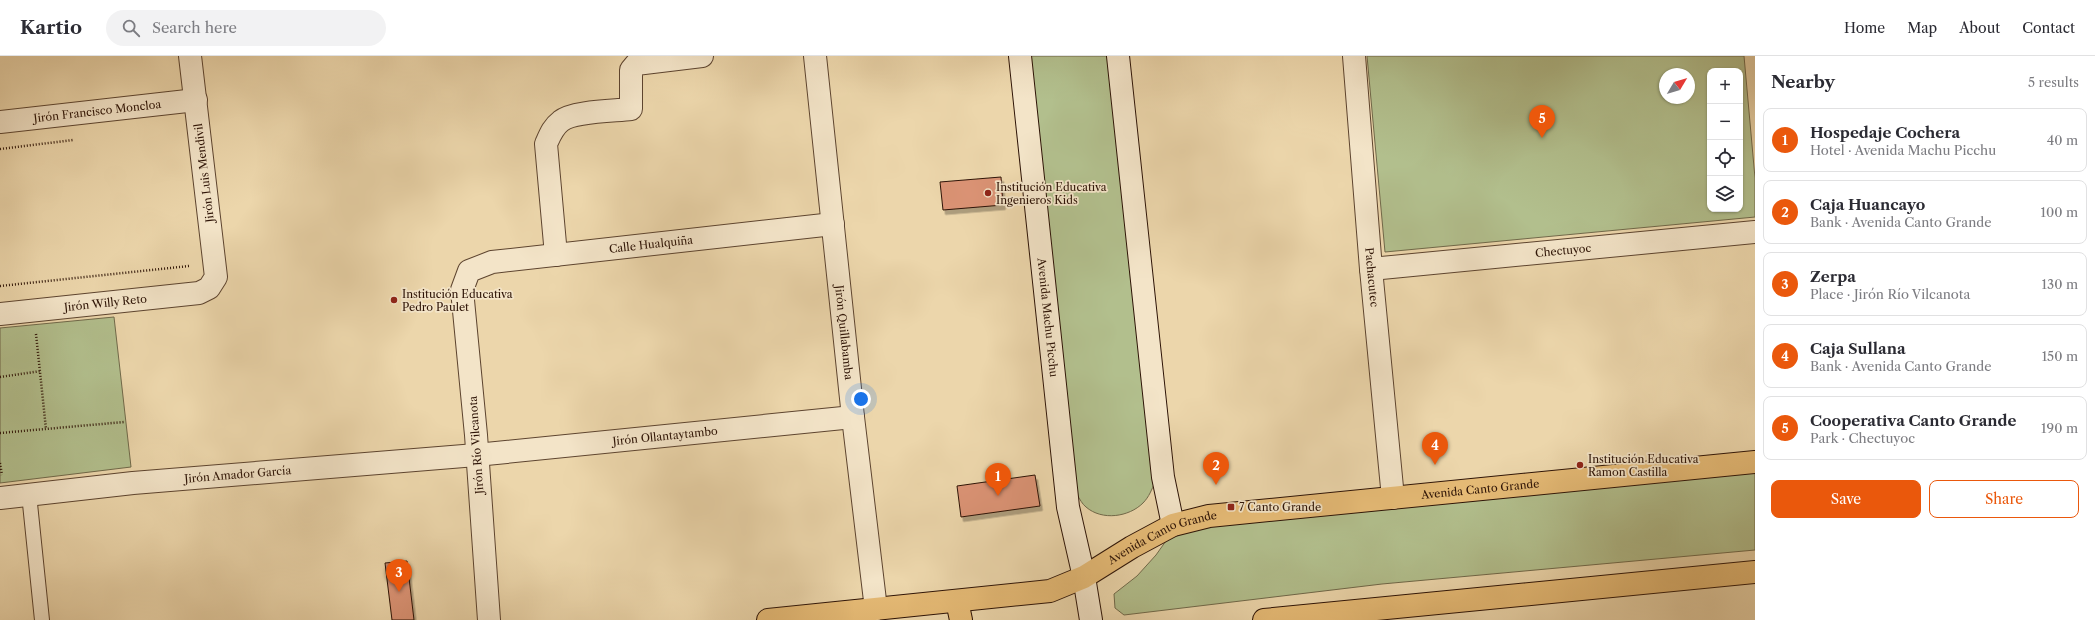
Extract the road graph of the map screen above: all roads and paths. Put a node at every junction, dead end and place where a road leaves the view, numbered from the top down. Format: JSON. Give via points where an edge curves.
{"nodes":[{"id":1,"x":190,"y":56,"type":"edge"},
{"id":2,"x":702,"y":56,"type":"edge"},
{"id":3,"x":815,"y":56,"type":"edge"},
{"id":4,"x":1020,"y":56,"type":"edge"},
{"id":5,"x":1118,"y":56,"type":"edge"},
{"id":6,"x":1354,"y":56,"type":"edge"},
{"id":7,"x":196,"y":100,"type":"junction"},
{"id":8,"x":0,"y":122,"type":"edge"},
{"id":9,"x":833,"y":224,"type":"junction"},
{"id":10,"x":1755,"y":232,"type":"edge"},
{"id":11,"x":556,"y":255,"type":"junction"},
{"id":12,"x":189,"y":266,"type":"dead end"},
{"id":13,"x":1371,"y":269,"type":"junction"},
{"id":14,"x":469,"y":271,"type":"joint"},
{"id":15,"x":0,"y":286,"type":"edge"},
{"id":16,"x":209,"y":288,"type":"joint"},
{"id":17,"x":0,"y":314,"type":"edge"},
{"id":18,"x":36,"y":329,"type":"dead end"},
{"id":19,"x":41,"y":371,"type":"junction"},
{"id":20,"x":0,"y":376,"type":"edge"},
{"id":21,"x":853,"y":417,"type":"junction"},
{"id":22,"x":124,"y":422,"type":"dead end"},
{"id":23,"x":46,"y":429,"type":"junction"},
{"id":24,"x":0,"y":433,"type":"edge"},
{"id":25,"x":476,"y":454,"type":"junction"},
{"id":26,"x":1755,"y":462,"type":"edge"},
{"id":27,"x":29,"y":494,"type":"junction"},
{"id":28,"x":0,"y":498,"type":"edge"},
{"id":29,"x":1393,"y":498,"type":"junction"},
{"id":30,"x":1173,"y":524,"type":"junction"},
{"id":31,"x":1755,"y":572,"type":"edge"},
{"id":32,"x":1084,"y":578,"type":"junction"},
{"id":33,"x":876,"y":609,"type":"junction"},
{"id":34,"x":959,"y":610,"type":"edge"},
{"id":35,"x":1299,"y":618,"type":"edge"},
{"id":36,"x":42,"y":620,"type":"edge"},
{"id":37,"x":489,"y":620,"type":"edge"},
{"id":38,"x":768,"y":620,"type":"edge"},
{"id":39,"x":1091,"y":620,"type":"edge"},
{"id":40,"x":1264,"y":620,"type":"edge"}],
"edges":[{"from":1,"to":7,"type":"street","name":"Jirón Luis Mendivil"},
{"from":2,"to":11,"type":"street","via":[[636,64],[630,70],[631,109],[572,116],[562,120],[552,130],[546,144]]},
{"from":3,"to":9,"type":"street","name":"Jirón Quillabamba"},
{"from":4,"to":32,"type":"street","name":"Avenida Machu Picchu","via":[[1068,508]]},
{"from":5,"to":30,"type":"street","via":[[1163,477]]},
{"from":6,"to":13,"type":"street","name":"Pachacutec"},
{"from":7,"to":8,"type":"street","name":"Jirón Francisco Moncloa"},
{"from":7,"to":16,"type":"street","name":"Jirón Luis Mendivil","via":[[216,277]]},
{"from":9,"to":11,"type":"street","name":"Calle Hualquiña"},
{"from":9,"to":21,"type":"street","name":"Jirón Quillabamba"},
{"from":10,"to":13,"type":"street","name":"Chectuyoc"},
{"from":11,"to":14,"type":"street","name":"Calle Hualquiña","via":[[492,262]]},
{"from":12,"to":15,"type":"path"},
{"from":13,"to":29,"type":"street","name":"Pachacutec"},
{"from":14,"to":25,"type":"street","name":"Jirón Río Vilcanota","via":[[462,290]]},
{"from":16,"to":17,"type":"street","name":"Jirón Willy Reto","via":[[199,293]]},
{"from":18,"to":19,"type":"path"},
{"from":19,"to":20,"type":"path"},
{"from":19,"to":23,"type":"path"},
{"from":21,"to":25,"type":"street","name":"Jirón Ollantaytambo"},
{"from":21,"to":33,"type":"street","name":"Jirón Quillabamba"},
{"from":22,"to":23,"type":"path"},
{"from":23,"to":24,"type":"path"},
{"from":25,"to":27,"type":"street","name":"Jirón Amador García"},
{"from":25,"to":37,"type":"street","name":"Jirón Río Vilcanota"},
{"from":26,"to":29,"type":"main road","name":"Avenida Canto Grande"},
{"from":27,"to":28,"type":"street","name":"Jirón Amador García"},
{"from":27,"to":36,"type":"lane"},
{"from":29,"to":30,"type":"main road","name":"Avenida Canto Grande","via":[[1209,516]]},
{"from":30,"to":32,"type":"main road","name":"Avenida Canto Grande"},
{"from":31,"to":35,"type":"main road"},
{"from":32,"to":34,"type":"main road","name":"Avenida Canto Grande","via":[[1050,591]]},
{"from":32,"to":39,"type":"street","name":"Avenida Machu Picchu"},
{"from":33,"to":34,"type":"main road","name":"Avenida Canto Grande"},
{"from":33,"to":38,"type":"main road","name":"Avenida Canto Grande"},
{"from":35,"to":40,"type":"main road"}]}
